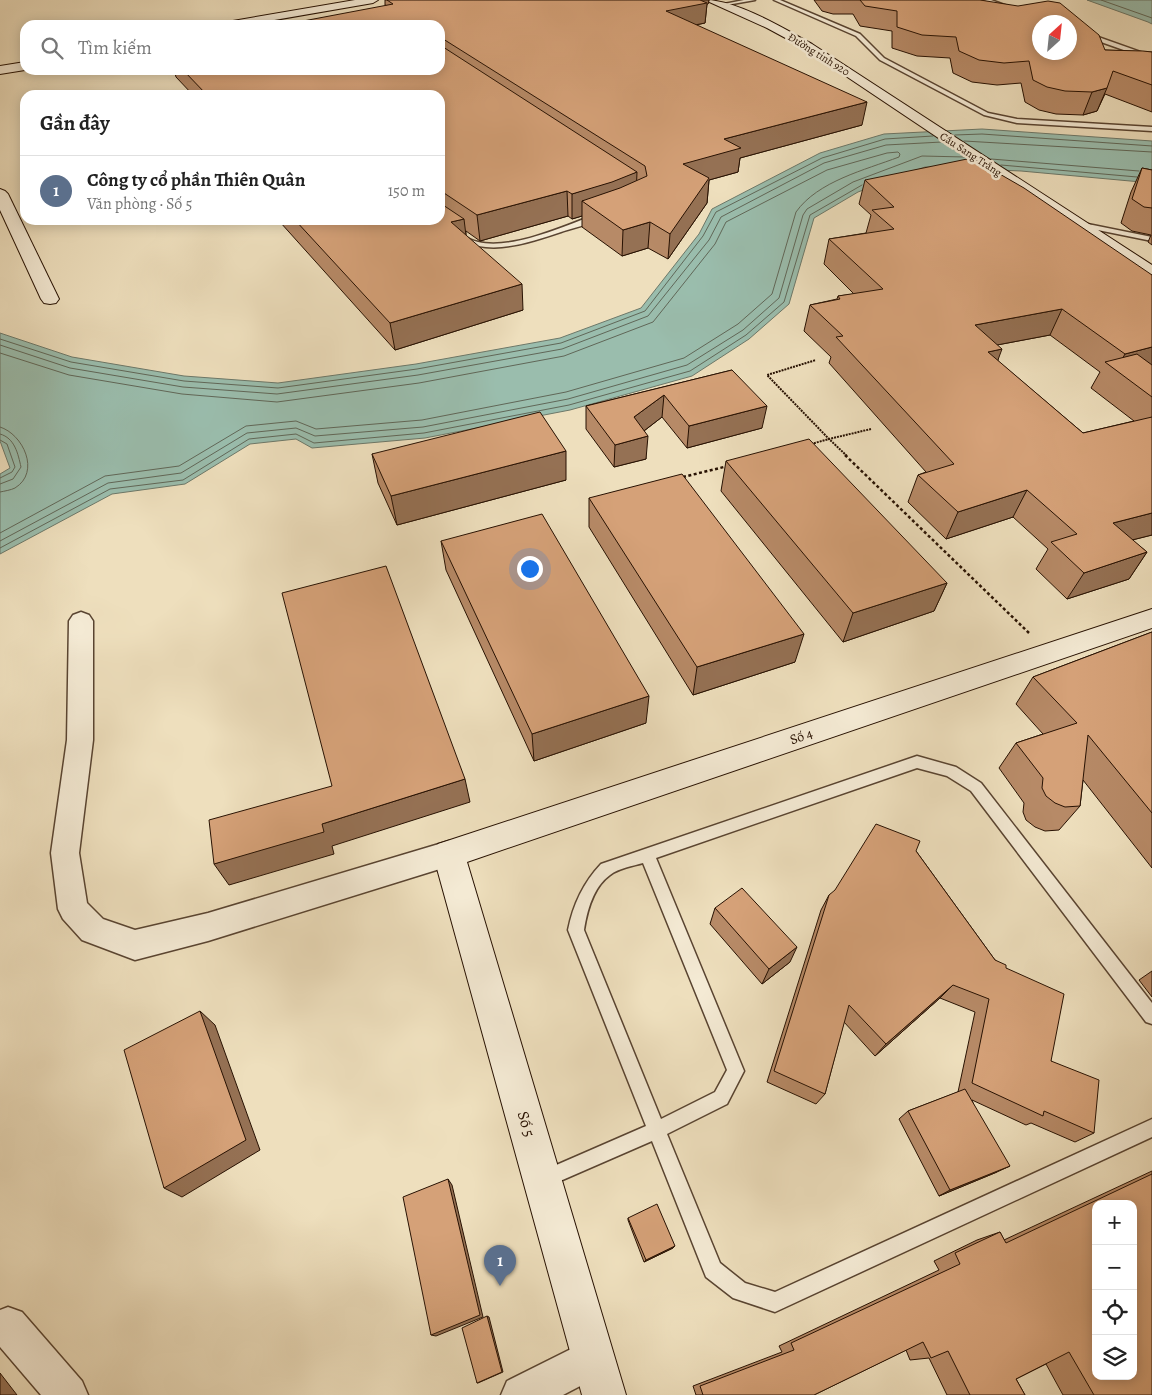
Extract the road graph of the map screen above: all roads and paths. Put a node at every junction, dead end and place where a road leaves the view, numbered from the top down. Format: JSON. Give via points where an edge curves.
{"nodes":[{"id":1,"x":753,"y":0,"type":"edge"},
{"id":2,"x":776,"y":0,"type":"edge"},
{"id":3,"x":986,"y":0,"type":"edge"},
{"id":4,"x":377,"y":2,"type":"edge"},
{"id":5,"x":715,"y":2,"type":"edge"},
{"id":6,"x":1014,"y":10,"type":"edge"},
{"id":7,"x":260,"y":20,"type":"edge"},
{"id":8,"x":293,"y":20,"type":"edge"},
{"id":9,"x":1077,"y":31,"type":"edge"},
{"id":10,"x":1152,"y":58,"type":"edge"},
{"id":11,"x":20,"y":59,"type":"edge"},
{"id":12,"x":0,"y":62,"type":"edge"},
{"id":13,"x":20,"y":67,"type":"edge"},
{"id":14,"x":0,"y":70,"type":"edge"},
{"id":15,"x":921,"y":121,"type":"joint"},
{"id":16,"x":1152,"y":129,"type":"edge"},
{"id":17,"x":0,"y":194,"type":"edge"},
{"id":18,"x":607,"y":214,"type":"edge"},
{"id":19,"x":445,"y":223,"type":"edge"},
{"id":20,"x":1076,"y":223,"type":"junction"},
{"id":21,"x":1152,"y":239,"type":"edge"},
{"id":22,"x":1152,"y":273,"type":"edge"},
{"id":23,"x":50,"y":299,"type":"dead end"},
{"id":24,"x":816,"y":360,"type":"dead end"},
{"id":25,"x":870,"y":430,"type":"dead end"},
{"id":26,"x":829,"y":440,"type":"junction"},
{"id":27,"x":811,"y":444,"type":"edge"},
{"id":28,"x":728,"y":466,"type":"edge"},
{"id":29,"x":683,"y":477,"type":"edge"},
{"id":30,"x":1152,"y":618,"type":"edge"},
{"id":31,"x":80,"y":621,"type":"dead end"},
{"id":32,"x":1049,"y":653,"type":"junction"},
{"id":33,"x":449,"y":854,"type":"junction"},
{"id":34,"x":647,"y":854,"type":"junction"},
{"id":35,"x":1152,"y":1016,"type":"edge"},
{"id":36,"x":1152,"y":1128,"type":"edge"},
{"id":37,"x":657,"y":1130,"type":"junction"},
{"id":38,"x":543,"y":1180,"type":"junction"},
{"id":39,"x":8,"y":1326,"type":"dead end"},
{"id":40,"x":593,"y":1358,"type":"junction"},
{"id":41,"x":68,"y":1395,"type":"edge"},
{"id":42,"x":521,"y":1395,"type":"edge"},
{"id":43,"x":604,"y":1395,"type":"edge"}],
"edges":[{"from":1,"to":5,"type":"lane"},
{"from":2,"to":16,"type":"lane","via":[[858,35],[882,59],[986,114],[1017,121]]},
{"from":3,"to":6,"type":"lane"},
{"from":4,"to":7,"type":"street"},
{"from":4,"to":8,"type":"street"},
{"from":5,"to":15,"type":"street","name":"Đường tỉnh 920","via":[[789,35]]},
{"from":9,"to":10,"type":"lane"},
{"from":11,"to":12,"type":"street"},
{"from":13,"to":14,"type":"street"},
{"from":15,"to":20,"type":"street","name":"Cầu Sang Trắng"},
{"from":17,"to":23,"type":"street"},
{"from":18,"to":19,"type":"lane","via":[[495,246],[475,244]]},
{"from":20,"to":21,"type":"lane"},
{"from":20,"to":22,"type":"street"},
{"from":24,"to":26,"type":"path","via":[[767,375]]},
{"from":25,"to":26,"type":"path"},
{"from":26,"to":27,"type":"path"},
{"from":26,"to":32,"type":"path"},
{"from":28,"to":29,"type":"path"},
{"from":30,"to":32,"type":"street","name":"Số 4"},
{"from":31,"to":33,"type":"street","via":[[80,740],[65,852],[73,909],[94,930],[135,945],[208,927]]},
{"from":32,"to":33,"type":"street","name":"Số 4"},
{"from":33,"to":38,"type":"street","name":"Số 5"},
{"from":34,"to":35,"type":"lane","via":[[917,762],[951,771],[976,787]]},
{"from":34,"to":37,"type":"lane","via":[[606,869],[596,878],[580,906],[576,930]]},
{"from":34,"to":37,"type":"lane","via":[[736,1071],[721,1098]]},
{"from":36,"to":37,"type":"lane","via":[[775,1302],[740,1292],[713,1270]]},
{"from":37,"to":38,"type":"lane"},
{"from":38,"to":40,"type":"street","name":"Số 5"},
{"from":39,"to":41,"type":"street"},
{"from":40,"to":42,"type":"street"},
{"from":40,"to":43,"type":"street","name":"Số 5"}]}
